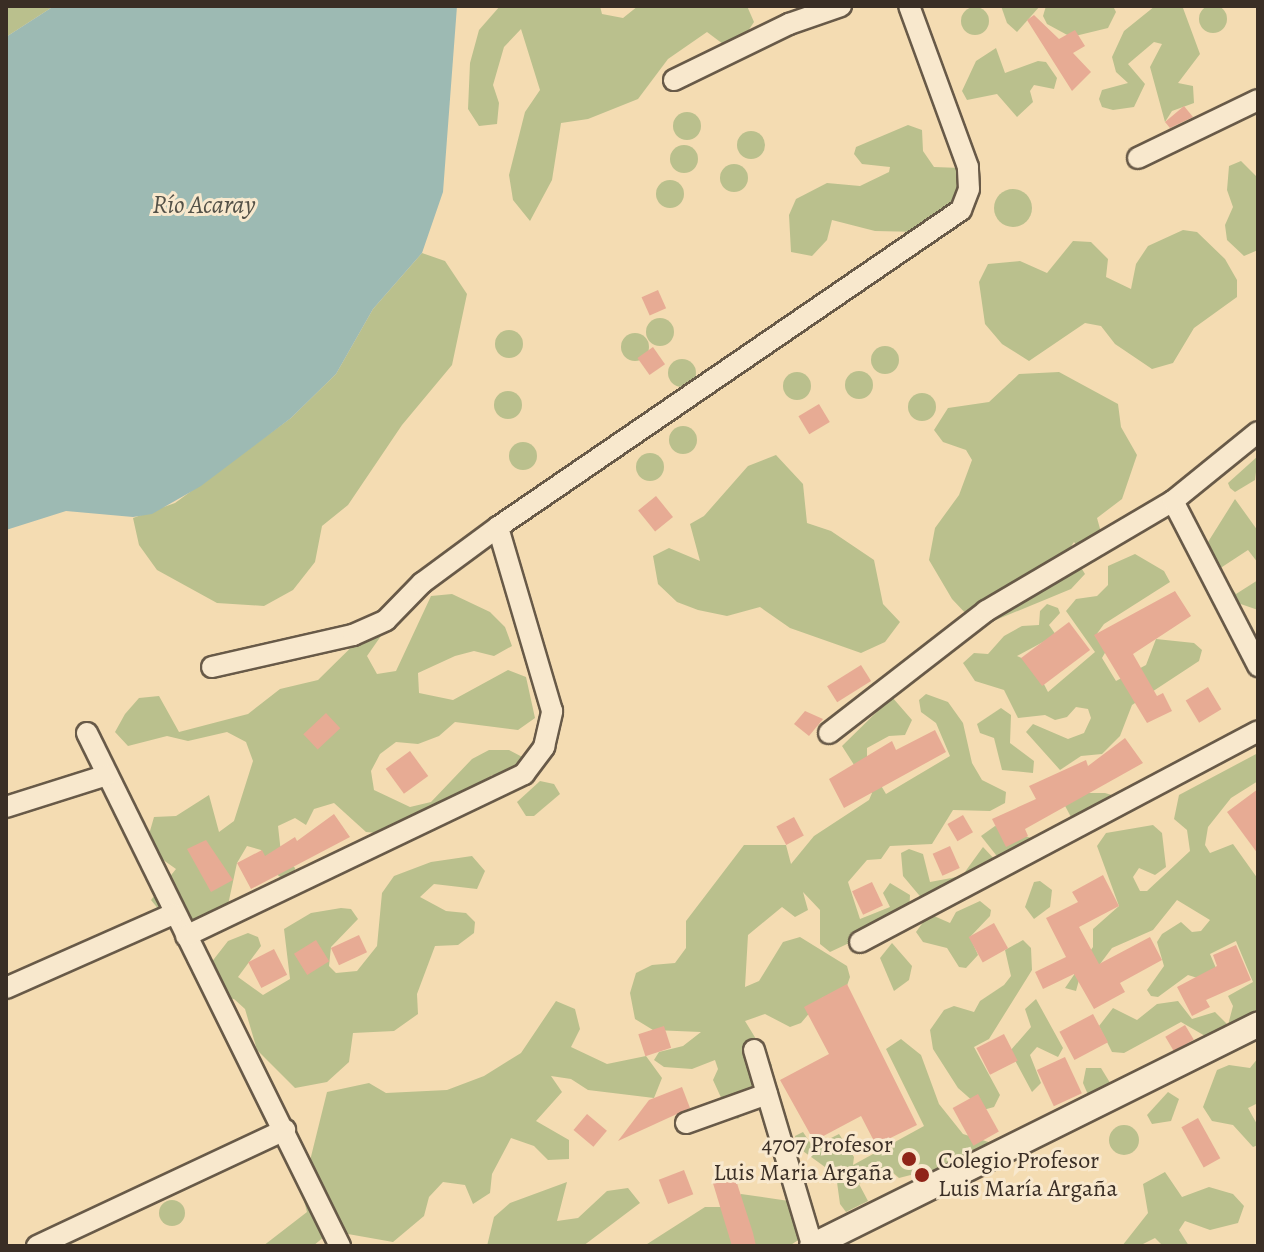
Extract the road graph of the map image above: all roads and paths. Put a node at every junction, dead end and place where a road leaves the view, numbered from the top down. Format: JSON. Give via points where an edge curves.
{"nodes":[{"id":1,"x":841,"y":6,"type":"edge"},
{"id":2,"x":909,"y":6,"type":"edge"},
{"id":3,"x":674,"y":80,"type":"dead end"},
{"id":4,"x":1258,"y":100,"type":"edge"},
{"id":5,"x":1138,"y":158,"type":"dead end"},
{"id":6,"x":1258,"y":432,"type":"edge"},
{"id":7,"x":1173,"y":501,"type":"junction"},
{"id":8,"x":498,"y":527,"type":"junction"},
{"id":9,"x":1258,"y":666,"type":"edge"},
{"id":10,"x":212,"y":667,"type":"dead end"},
{"id":11,"x":1258,"y":731,"type":"edge"},
{"id":12,"x":87,"y":733,"type":"dead end"},
{"id":13,"x":829,"y":733,"type":"dead end"},
{"id":14,"x":107,"y":775,"type":"junction"},
{"id":15,"x":6,"y":807,"type":"edge"},
{"id":16,"x":173,"y":914,"type":"junction"},
{"id":17,"x":186,"y":936,"type":"junction"},
{"id":18,"x":860,"y":942,"type":"dead end"},
{"id":19,"x":6,"y":988,"type":"edge"},
{"id":20,"x":1258,"y":1025,"type":"edge"},
{"id":21,"x":754,"y":1050,"type":"dead end"},
{"id":22,"x":767,"y":1094,"type":"junction"},
{"id":23,"x":686,"y":1123,"type":"dead end"},
{"id":24,"x":285,"y":1130,"type":"junction"},
{"id":25,"x":842,"y":1238,"type":"edge"},
{"id":26,"x":812,"y":1245,"type":"edge"},
{"id":27,"x":37,"y":1246,"type":"edge"},
{"id":28,"x":340,"y":1246,"type":"edge"}],
"edges":[{"from":1,"to":3,"type":"street","via":[[789,24]]},
{"from":2,"to":8,"type":"street","via":[[968,167],[969,189],[961,210]]},
{"from":4,"to":5,"type":"street"},
{"from":6,"to":7,"type":"street"},
{"from":7,"to":9,"type":"street"},
{"from":7,"to":13,"type":"street","via":[[986,611]]},
{"from":8,"to":10,"type":"street","via":[[422,583],[386,620],[353,635]]},
{"from":8,"to":17,"type":"street","via":[[552,711],[538,756],[524,774]]},
{"from":11,"to":18,"type":"street"},
{"from":12,"to":14,"type":"street"},
{"from":14,"to":15,"type":"street"},
{"from":14,"to":16,"type":"street"},
{"from":16,"to":17,"type":"street"},
{"from":16,"to":19,"type":"street"},
{"from":17,"to":24,"type":"street"},
{"from":20,"to":25,"type":"street"},
{"from":21,"to":22,"type":"street"},
{"from":22,"to":23,"type":"street"},
{"from":22,"to":26,"type":"street"},
{"from":24,"to":27,"type":"street"},
{"from":24,"to":28,"type":"street"},
{"from":25,"to":26,"type":"street"}]}
